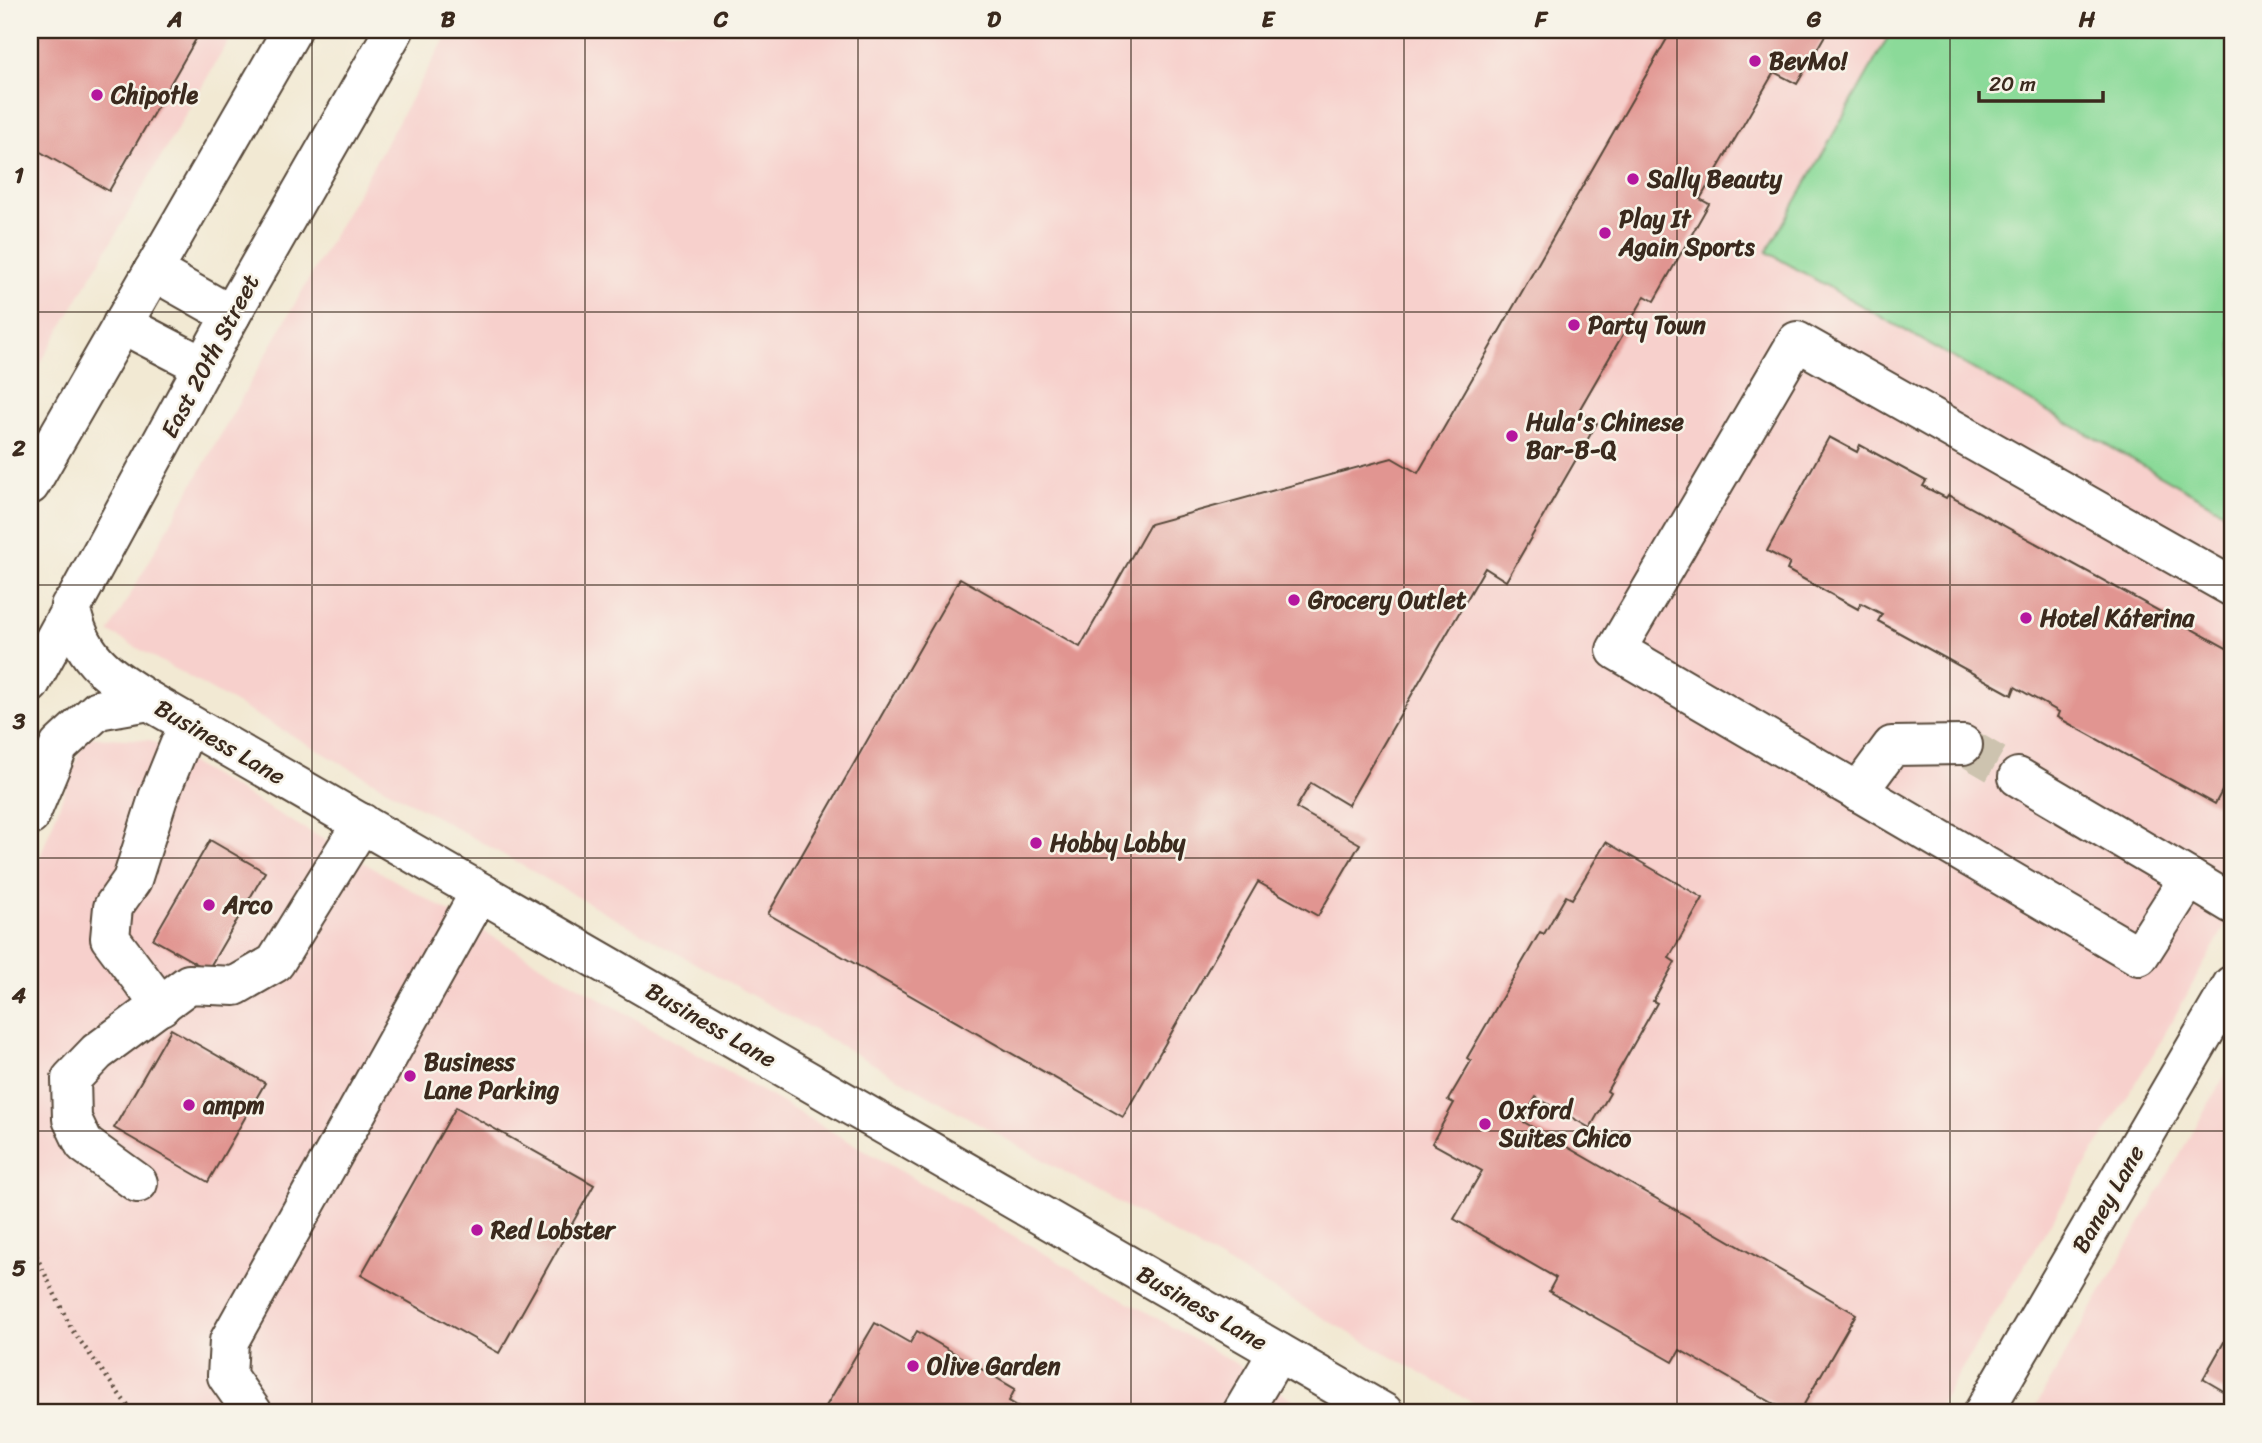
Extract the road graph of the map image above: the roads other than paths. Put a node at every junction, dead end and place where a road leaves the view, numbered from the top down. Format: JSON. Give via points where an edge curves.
{"nodes":[{"id":1,"x":292,"y":30,"type":"edge"},
{"id":2,"x":394,"y":30,"type":"edge"},
{"id":3,"x":153,"y":271,"type":"junction"},
{"id":4,"x":231,"y":314,"type":"junction"},
{"id":5,"x":122,"y":324,"type":"junction"},
{"id":6,"x":203,"y":366,"type":"junction"},
{"id":7,"x":30,"y":485,"type":"edge"},
{"id":8,"x":2232,"y":587,"type":"edge"},
{"id":9,"x":70,"y":607,"type":"junction"},
{"id":10,"x":30,"y":684,"type":"edge"},
{"id":11,"x":149,"y":701,"type":"junction"},
{"id":12,"x":188,"y":724,"type":"junction"},
{"id":13,"x":1963,"y":744,"type":"tunnel mouth"},
{"id":14,"x":2018,"y":777,"type":"tunnel mouth"},
{"id":15,"x":1858,"y":792,"type":"junction"},
{"id":16,"x":30,"y":816,"type":"edge"},
{"id":17,"x":362,"y":823,"type":"junction"},
{"id":18,"x":2189,"y":878,"type":"junction"},
{"id":19,"x":480,"y":892,"type":"junction"},
{"id":20,"x":2232,"y":904,"type":"edge"},
{"id":21,"x":2232,"y":985,"type":"edge"},
{"id":22,"x":161,"y":1006,"type":"junction"},
{"id":23,"x":138,"y":1183,"type":"dead end"},
{"id":24,"x":1278,"y":1352,"type":"junction"},
{"id":25,"x":253,"y":1413,"type":"edge"},
{"id":26,"x":1242,"y":1413,"type":"edge"},
{"id":27,"x":1384,"y":1413,"type":"edge"},
{"id":28,"x":1983,"y":1413,"type":"edge"}],
"edges":[{"from":1,"to":3,"type":"street"},
{"from":2,"to":4,"type":"street","name":"East 20th Street"},
{"from":3,"to":4,"type":"street"},
{"from":3,"to":5,"type":"street"},
{"from":4,"to":6,"type":"street","name":"East 20th Street"},
{"from":5,"to":6,"type":"street"},
{"from":5,"to":7,"type":"street"},
{"from":6,"to":9,"type":"street","name":"East 20th Street"},
{"from":8,"to":15,"type":"street","via":[[1797,341],[1616,650]]},
{"from":9,"to":10,"type":"street","name":"East 20th Street"},
{"from":9,"to":11,"type":"street","name":"Business Lane","via":[[74,625],[99,669]]},
{"from":11,"to":12,"type":"street","name":"Business Lane"},
{"from":11,"to":16,"type":"street","via":[[98,710],[69,737],[59,747]]},
{"from":12,"to":17,"type":"street","name":"Business Lane"},
{"from":12,"to":22,"type":"street","via":[[132,880],[113,907],[110,938]]},
{"from":13,"to":15,"type":"street","via":[[1892,746]]},
{"from":14,"to":18,"type":"street"},
{"from":15,"to":18,"type":"street","via":[[2139,956]]},
{"from":17,"to":19,"type":"street","name":"Business Lane"},
{"from":17,"to":22,"type":"street","via":[[275,963],[235,986],[189,984]]},
{"from":18,"to":20,"type":"street"},
{"from":19,"to":24,"type":"street","name":"Business Lane"},
{"from":19,"to":25,"type":"street","via":[[229,1341],[227,1376]]},
{"from":21,"to":28,"type":"street","name":"Baney Lane"},
{"from":22,"to":23,"type":"street","via":[[97,1052],[71,1079],[72,1119],[84,1144]]},
{"from":24,"to":26,"type":"street"},
{"from":24,"to":27,"type":"street","name":"Business Lane"}]}
